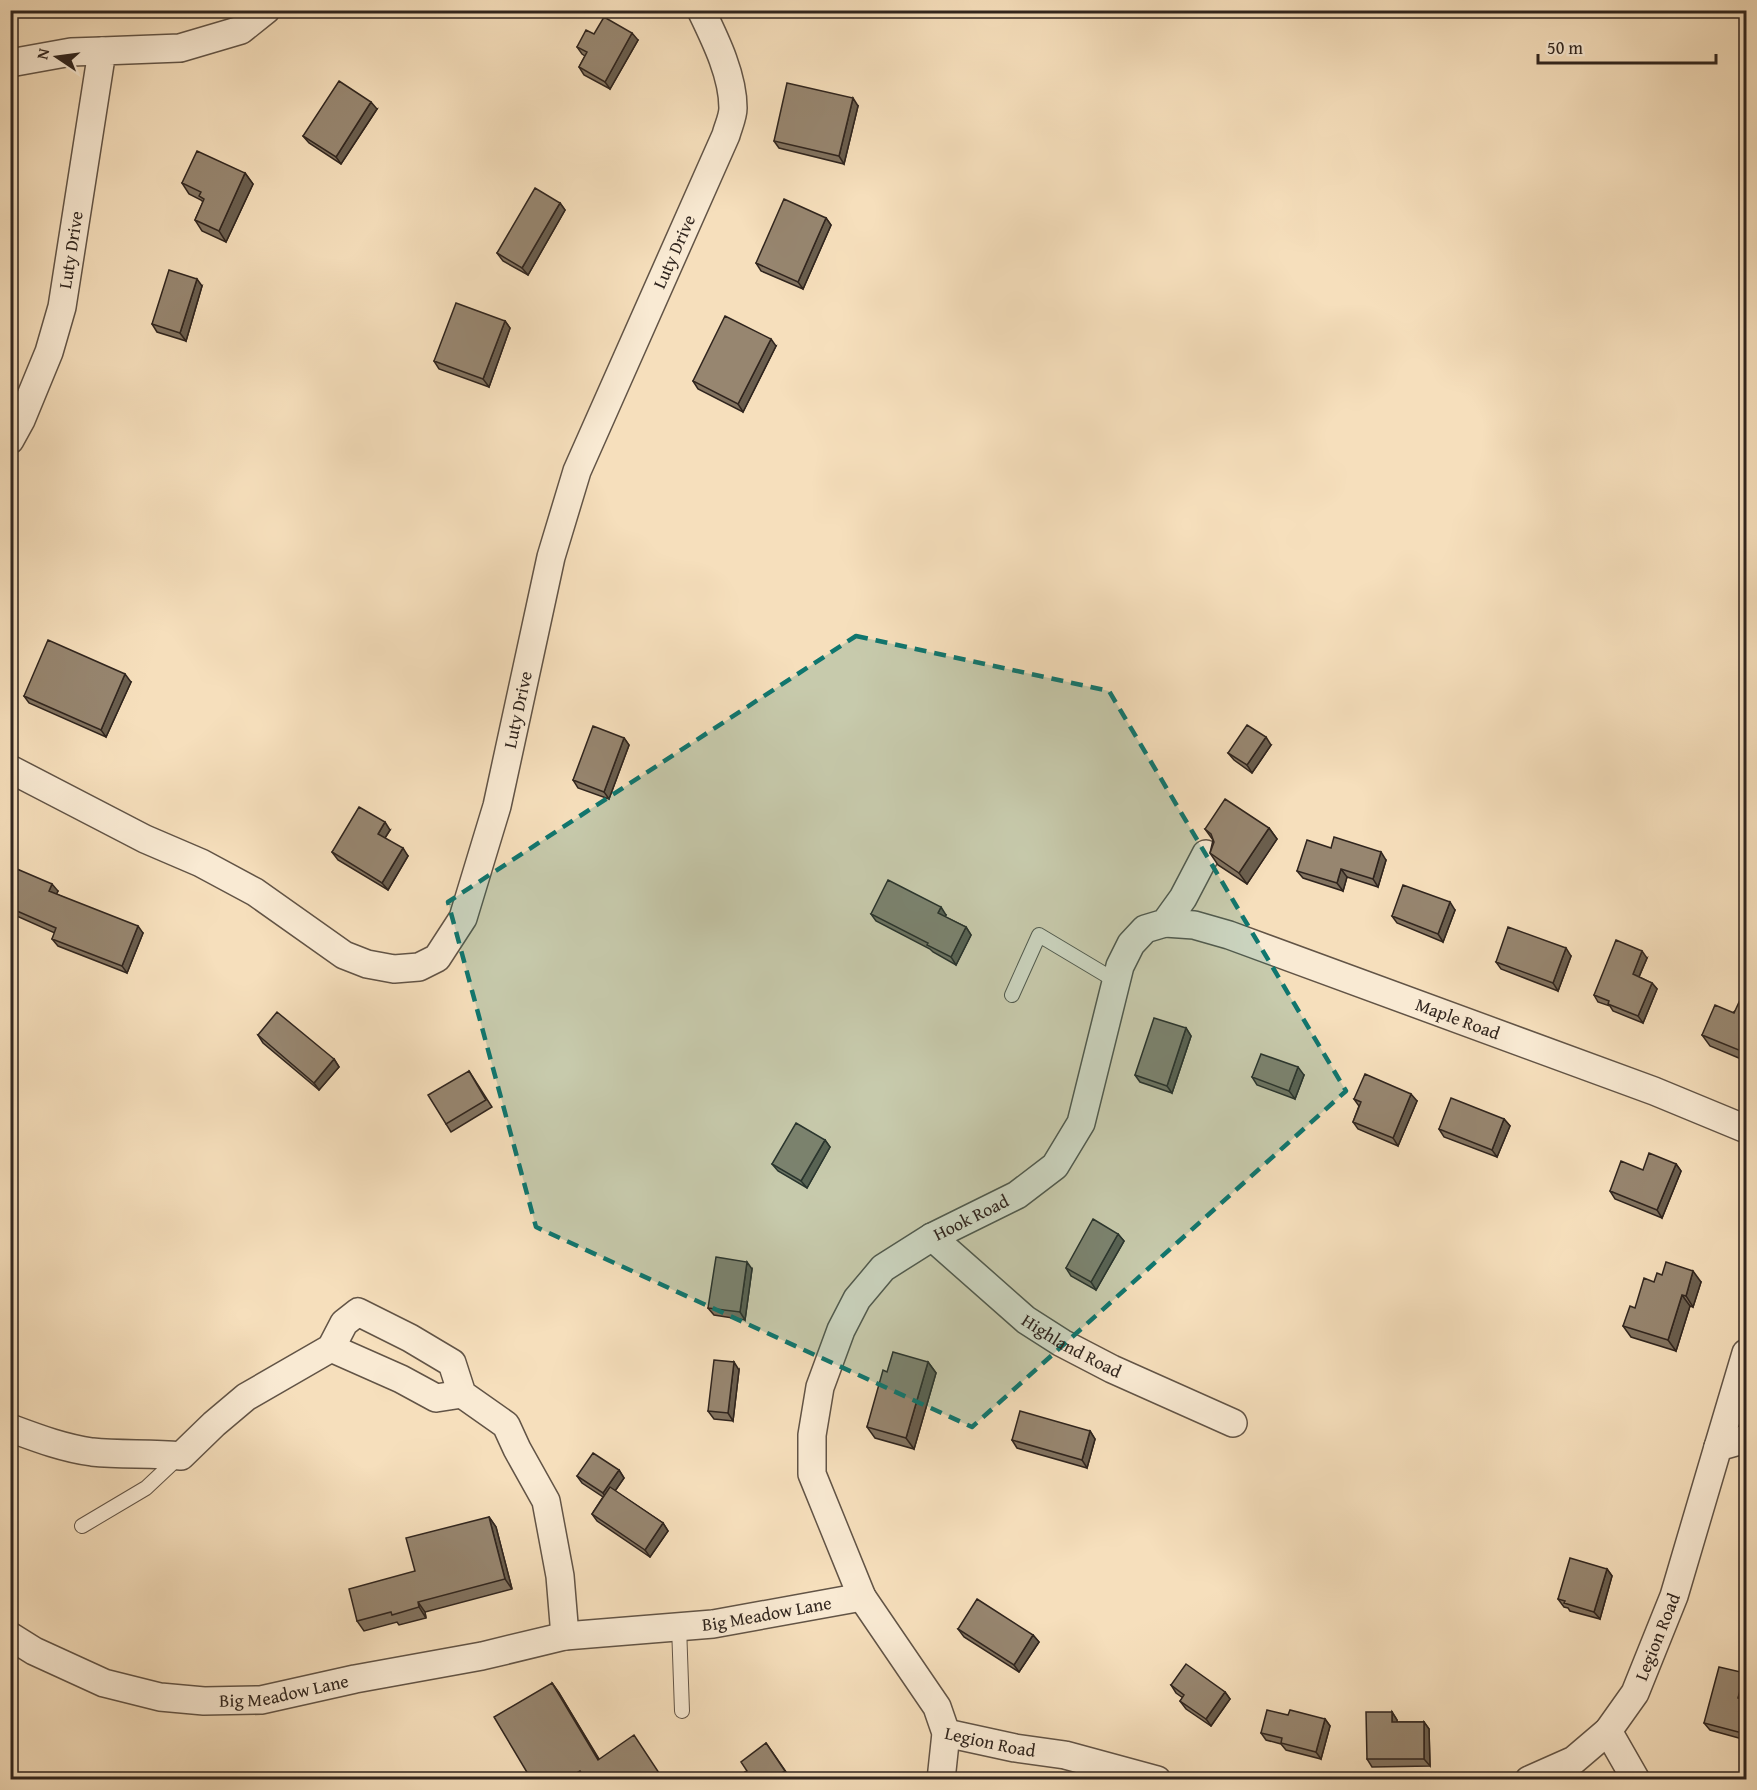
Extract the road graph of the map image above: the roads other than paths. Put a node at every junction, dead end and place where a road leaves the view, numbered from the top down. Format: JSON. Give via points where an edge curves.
{"nodes":[{"id":1,"x":266,"y":10,"type":"edge"},
{"id":2,"x":700,"y":10,"type":"edge"},
{"id":3,"x":102,"y":51,"type":"junction"},
{"id":4,"x":10,"y":63,"type":"edge"},
{"id":5,"x":10,"y":440,"type":"edge"},
{"id":6,"x":10,"y":769,"type":"edge"},
{"id":7,"x":1206,"y":854,"type":"dead end"},
{"id":8,"x":1165,"y":923,"type":"junction"},
{"id":9,"x":1116,"y":981,"type":"junction"},
{"id":10,"x":1012,"y":995,"type":"dead end"},
{"id":11,"x":1746,"y":1129,"type":"edge"},
{"id":12,"x":932,"y":1237,"type":"junction"},
{"id":13,"x":331,"y":1348,"type":"junction"},
{"id":14,"x":1746,"y":1353,"type":"edge"},
{"id":15,"x":462,"y":1394,"type":"junction"},
{"id":16,"x":1233,"y":1423,"type":"dead end"},
{"id":17,"x":10,"y":1428,"type":"edge"},
{"id":18,"x":1746,"y":1438,"type":"edge"},
{"id":19,"x":1718,"y":1447,"type":"junction"},
{"id":20,"x":181,"y":1456,"type":"junction"},
{"id":21,"x":82,"y":1526,"type":"dead end"},
{"id":22,"x":862,"y":1597,"type":"junction"},
{"id":23,"x":679,"y":1626,"type":"junction"},
{"id":24,"x":565,"y":1636,"type":"junction"},
{"id":25,"x":11,"y":1637,"type":"edge"},
{"id":26,"x":682,"y":1711,"type":"dead end"},
{"id":27,"x":1608,"y":1731,"type":"junction"},
{"id":28,"x":946,"y":1733,"type":"junction"},
{"id":29,"x":941,"y":1779,"type":"edge"},
{"id":30,"x":1157,"y":1779,"type":"edge"},
{"id":31,"x":1529,"y":1779,"type":"edge"},
{"id":32,"x":1636,"y":1779,"type":"edge"}],
"edges":[{"from":1,"to":3,"type":"street","via":[[241,30],[180,48]]},
{"from":2,"to":6,"type":"street","name":"Luty Drive","via":[[729,82],[733,109],[698,200],[577,471],[551,557],[497,806],[463,918],[437,958],[419,967],[394,969],[344,956],[255,892]]},
{"from":3,"to":4,"type":"street","via":[[71,51]]},
{"from":3,"to":5,"type":"street","name":"Luty Drive","via":[[62,307],[49,352]]},
{"from":7,"to":8,"type":"street","name":"Hook Road"},
{"from":8,"to":9,"type":"street","name":"Hook Road","via":[[1145,929],[1131,944]]},
{"from":8,"to":11,"type":"street","name":"Maple Road","via":[[1194,925],[1229,936],[1654,1091]]},
{"from":9,"to":10,"type":"lane","via":[[1039,935]]},
{"from":9,"to":12,"type":"street","name":"Hook Road","via":[[1081,1123],[1054,1166],[1017,1195]]},
{"from":12,"to":16,"type":"street","name":"Highland Road","via":[[1026,1320],[1062,1343]]},
{"from":12,"to":22,"type":"street","name":"Hook Road","via":[[883,1268],[857,1299],[820,1388],[812,1436],[812,1474]]},
{"from":13,"to":15,"type":"street","via":[[436,1398]]},
{"from":13,"to":15,"type":"street","via":[[344,1323],[358,1312],[452,1363]]},
{"from":13,"to":20,"type":"street","via":[[246,1397]]},
{"from":14,"to":19,"type":"street","name":"Legion Road"},
{"from":15,"to":24,"type":"street","via":[[506,1425],[546,1501],[560,1576]]},
{"from":17,"to":20,"type":"street","via":[[53,1444],[93,1452]]},
{"from":18,"to":19,"type":"street"},
{"from":19,"to":27,"type":"street","name":"Legion Road","via":[[1674,1596],[1635,1693]]},
{"from":20,"to":21,"type":"lane","via":[[146,1488]]},
{"from":22,"to":23,"type":"street","name":"Big Meadow Lane","via":[[713,1624]]},
{"from":22,"to":28,"type":"street","name":"Legion Road","via":[[937,1707]]},
{"from":23,"to":24,"type":"street","name":"Big Meadow Lane"},
{"from":23,"to":26,"type":"lane"},
{"from":24,"to":25,"type":"street","name":"Big Meadow Lane","via":[[261,1700],[204,1701],[160,1697],[104,1683]]},
{"from":27,"to":31,"type":"street","name":"Legion Road","via":[[1574,1760]]},
{"from":27,"to":32,"type":"street"},
{"from":28,"to":29,"type":"street"},
{"from":28,"to":30,"type":"street","name":"Legion Road","via":[[1065,1755]]}]}
